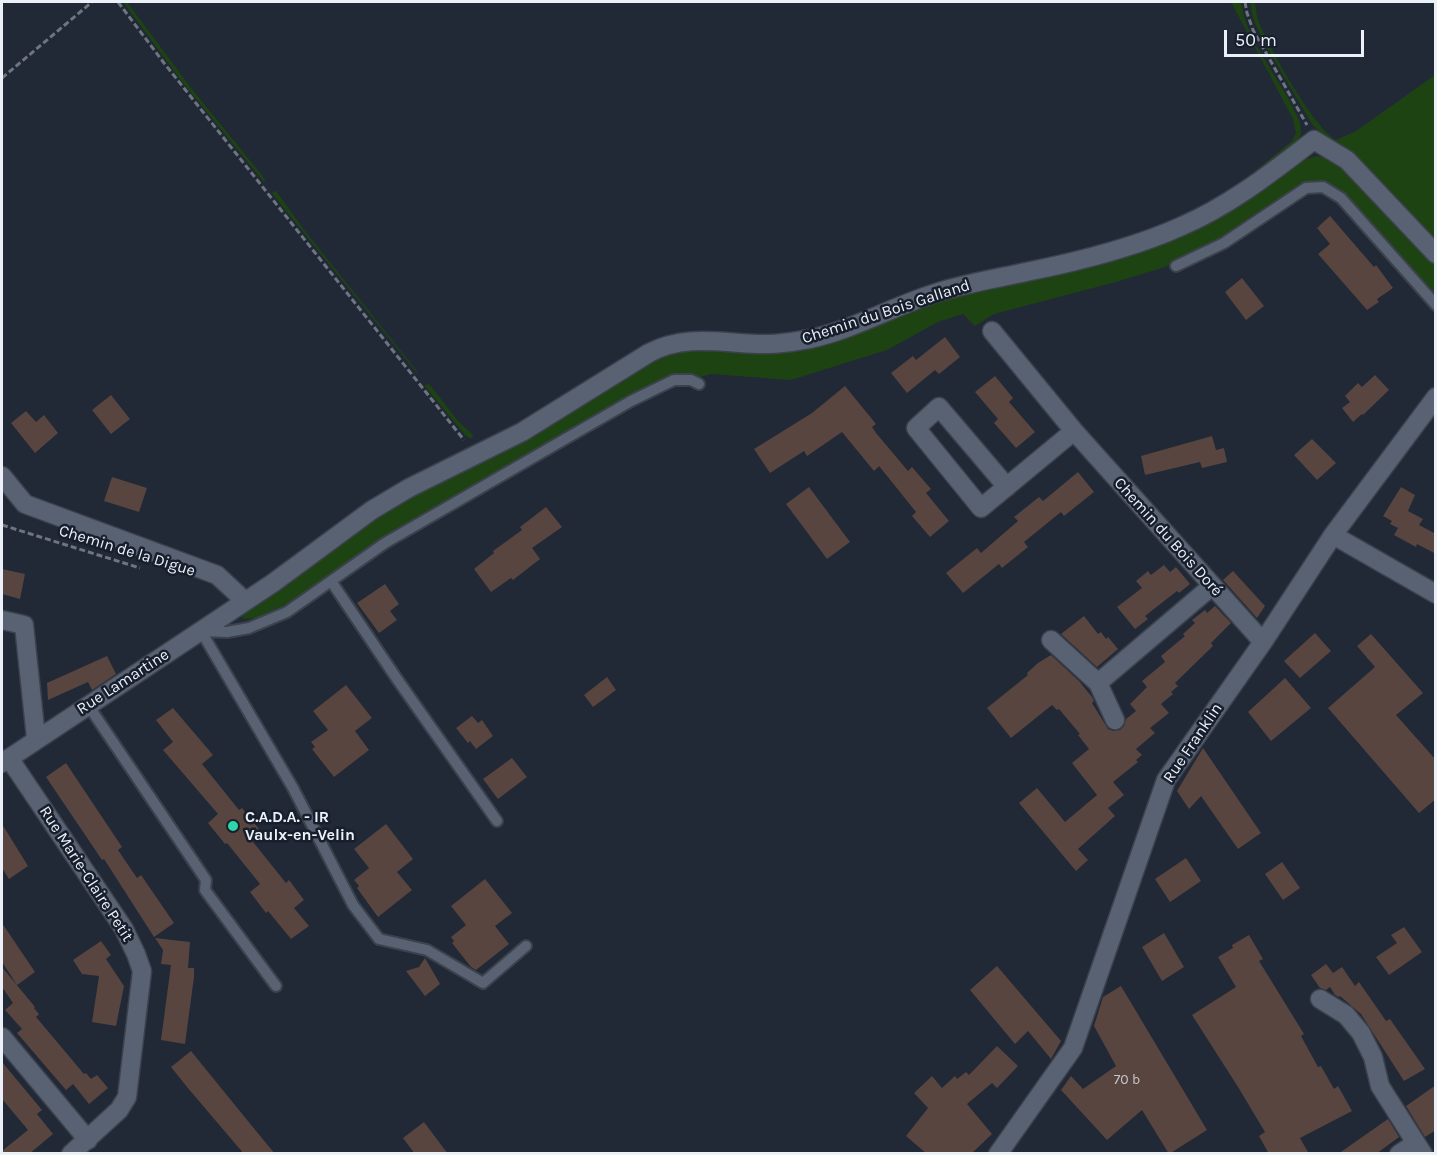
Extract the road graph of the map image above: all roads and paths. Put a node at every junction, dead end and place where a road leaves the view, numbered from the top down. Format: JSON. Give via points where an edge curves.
{"nodes":[{"id":1,"x":92,"y":2,"type":"edge"},
{"id":2,"x":118,"y":2,"type":"edge"},
{"id":3,"x":1245,"y":2,"type":"edge"},
{"id":4,"x":2,"y":78,"type":"edge"},
{"id":5,"x":1314,"y":140,"type":"junction"},
{"id":6,"x":1436,"y":254,"type":"edge"},
{"id":7,"x":1176,"y":266,"type":"dead end"},
{"id":8,"x":1436,"y":305,"type":"edge"},
{"id":9,"x":992,"y":331,"type":"dead end"},
{"id":10,"x":699,"y":384,"type":"dead end"},
{"id":11,"x":1436,"y":397,"type":"edge"},
{"id":12,"x":1074,"y":431,"type":"junction"},
{"id":13,"x":476,"y":455,"type":"junction"},
{"id":14,"x":2,"y":476,"type":"edge"},
{"id":15,"x":1007,"y":487,"type":"junction"},
{"id":16,"x":2,"y":525,"type":"edge"},
{"id":17,"x":1333,"y":535,"type":"junction"},
{"id":18,"x":145,"y":570,"type":"dead end"},
{"id":19,"x":331,"y":581,"type":"junction"},
{"id":20,"x":1212,"y":586,"type":"junction"},
{"id":21,"x":1436,"y":594,"type":"edge"},
{"id":22,"x":245,"y":601,"type":"junction"},
{"id":23,"x":2,"y":620,"type":"edge"},
{"id":24,"x":201,"y":631,"type":"junction"},
{"id":25,"x":1051,"y":640,"type":"dead end"},
{"id":26,"x":1263,"y":642,"type":"junction"},
{"id":27,"x":1098,"y":683,"type":"junction"},
{"id":28,"x":88,"y":705,"type":"junction"},
{"id":29,"x":1115,"y":720,"type":"dead end"},
{"id":30,"x":36,"y":738,"type":"junction"},
{"id":31,"x":5,"y":760,"type":"edge"},
{"id":32,"x":497,"y":821,"type":"dead end"},
{"id":33,"x":526,"y":946,"type":"dead end"},
{"id":34,"x":276,"y":986,"type":"dead end"},
{"id":35,"x":1320,"y":999,"type":"dead end"},
{"id":36,"x":2,"y":1037,"type":"edge"},
{"id":37,"x":88,"y":1140,"type":"junction"},
{"id":38,"x":1420,"y":1148,"type":"edge"},
{"id":39,"x":71,"y":1154,"type":"edge"},
{"id":40,"x":998,"y":1154,"type":"edge"},
{"id":41,"x":1399,"y":1154,"type":"edge"}],
"edges":[{"from":1,"to":4,"type":"path"},
{"from":2,"to":13,"type":"path"},
{"from":3,"to":5,"type":"path","via":[[1253,30]]},
{"from":5,"to":6,"type":"street","via":[[1347,160]]},
{"from":5,"to":13,"type":"street","name":"Chemin du Bois Galland","via":[[1222,206],[1158,236],[1029,272],[940,291],[812,338],[772,344],[708,340],[668,344],[522,432]]},
{"from":7,"to":8,"type":"lane","via":[[1224,243],[1306,188],[1323,187],[1341,198]]},
{"from":9,"to":12,"type":"street","name":"Chemin du Bois Doré"},
{"from":10,"to":19,"type":"lane","via":[[674,380],[641,396],[413,526]]},
{"from":11,"to":17,"type":"street","name":"Rue Franklin"},
{"from":12,"to":15,"type":"street"},
{"from":12,"to":20,"type":"street","name":"Chemin du Bois Doré"},
{"from":13,"to":22,"type":"street","name":"Chemin du Bois Galland","via":[[381,504]]},
{"from":14,"to":22,"type":"street","via":[[25,504],[217,575]]},
{"from":15,"to":15,"type":"street","via":[[981,508],[916,428],[939,407]]},
{"from":16,"to":18,"type":"path","name":"Chemin de la Digue"},
{"from":17,"to":21,"type":"street"},
{"from":17,"to":26,"type":"street","name":"Rue Franklin"},
{"from":19,"to":24,"type":"lane","via":[[287,612],[249,628]]},
{"from":19,"to":32,"type":"lane"},
{"from":20,"to":26,"type":"street","name":"Chemin du Bois Doré"},
{"from":20,"to":27,"type":"street"},
{"from":22,"to":24,"type":"street","name":"Rue Lamartine"},
{"from":23,"to":30,"type":"street","via":[[24,625]]},
{"from":24,"to":28,"type":"street","name":"Rue Lamartine"},
{"from":24,"to":33,"type":"lane","via":[[294,788],[352,905],[379,939],[427,950],[483,983]]},
{"from":25,"to":27,"type":"street"},
{"from":26,"to":40,"type":"street","name":"Rue Franklin","via":[[1166,780],[1073,1048]]},
{"from":27,"to":29,"type":"street"},
{"from":28,"to":30,"type":"street","name":"Rue Lamartine"},
{"from":28,"to":34,"type":"lane","via":[[207,880],[205,890]]},
{"from":30,"to":31,"type":"street","name":"Rue Lamartine"},
{"from":31,"to":37,"type":"street","name":"Rue Marie-Claire Petit","via":[[124,929],[142,971],[127,1097]]},
{"from":35,"to":38,"type":"street","via":[[1346,1015],[1361,1033],[1380,1086]]},
{"from":36,"to":37,"type":"street"},
{"from":37,"to":39,"type":"street","name":"Rue Marie-Claire Petit"},
{"from":38,"to":41,"type":"street"}]}
